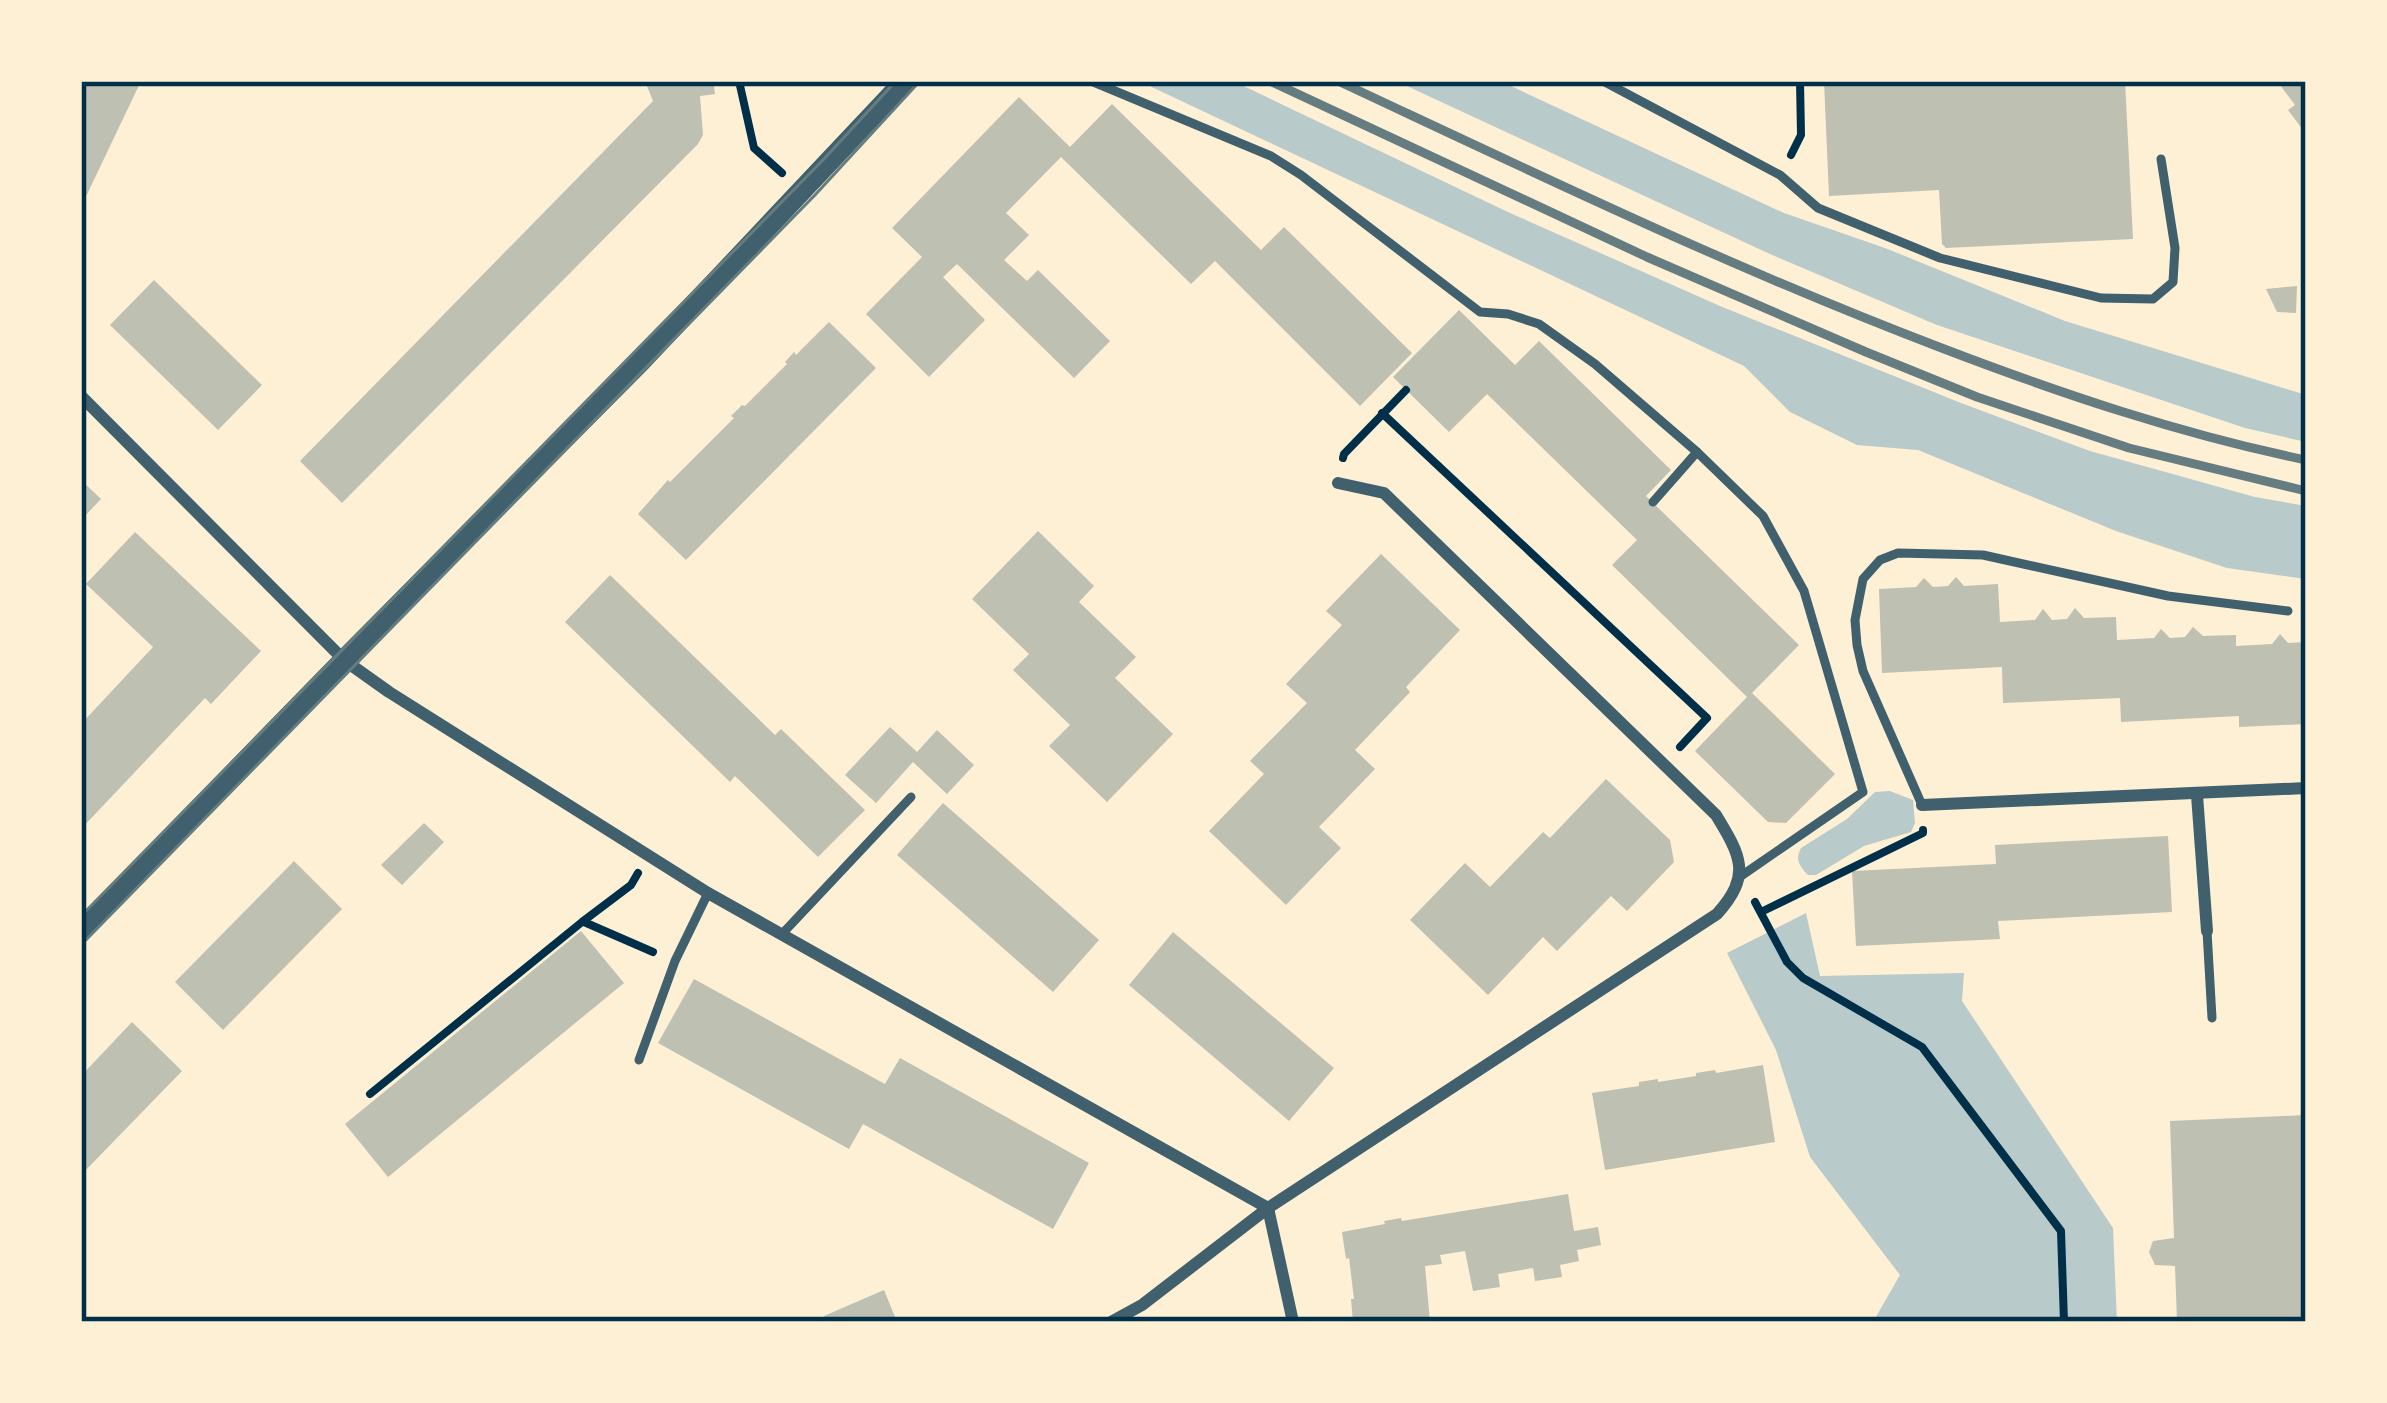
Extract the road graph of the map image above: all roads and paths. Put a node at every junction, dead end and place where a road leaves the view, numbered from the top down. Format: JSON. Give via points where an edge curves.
{"nodes":[{"id":1,"x":739,"y":81,"type":"edge"},
{"id":2,"x":905,"y":81,"type":"edge"},
{"id":3,"x":1090,"y":81,"type":"edge"},
{"id":4,"x":1603,"y":81,"type":"edge"},
{"id":5,"x":1799,"y":81,"type":"edge"},
{"id":6,"x":2161,"y":159,"type":"dead end"},
{"id":7,"x":1780,"y":175,"type":"junction"},
{"id":8,"x":801,"y":191,"type":"junction"},
{"id":9,"x":1406,"y":390,"type":"dead end"},
{"id":10,"x":81,"y":396,"type":"edge"},
{"id":11,"x":1382,"y":413,"type":"junction"},
{"id":12,"x":1697,"y":452,"type":"junction"},
{"id":13,"x":1338,"y":484,"type":"joint"},
{"id":14,"x":1653,"y":502,"type":"dead end"},
{"id":15,"x":2288,"y":611,"type":"dead end"},
{"id":16,"x":344,"y":660,"type":"junction"},
{"id":17,"x":1672,"y":756,"type":"dead end"},
{"id":18,"x":2306,"y":788,"type":"edge"},
{"id":19,"x":2197,"y":794,"type":"junction"},
{"id":20,"x":911,"y":797,"type":"dead end"},
{"id":21,"x":1922,"y":805,"type":"junction"},
{"id":22,"x":648,"y":856,"type":"junction"},
{"id":23,"x":1741,"y":876,"type":"junction"},
{"id":24,"x":708,"y":892,"type":"junction"},
{"id":25,"x":1760,"y":912,"type":"junction"},
{"id":26,"x":582,"y":922,"type":"junction"},
{"id":27,"x":81,"y":930,"type":"edge"},
{"id":28,"x":2207,"y":931,"type":"joint"},
{"id":29,"x":782,"y":934,"type":"junction"},
{"id":30,"x":676,"y":962,"type":"junction"},
{"id":31,"x":2212,"y":1018,"type":"dead end"},
{"id":32,"x":639,"y":1060,"type":"dead end"},
{"id":33,"x":370,"y":1094,"type":"dead end"},
{"id":34,"x":1268,"y":1208,"type":"junction"},
{"id":35,"x":1111,"y":1322,"type":"edge"},
{"id":36,"x":1293,"y":1322,"type":"edge"},
{"id":37,"x":2065,"y":1322,"type":"edge"}],
"edges":[{"from":1,"to":8,"type":"path","via":[[754,148]]},
{"from":2,"to":8,"type":"street"},
{"from":3,"to":12,"type":"lane","via":[[1271,156],[1480,312],[1539,324]]},
{"from":4,"to":7,"type":"lane"},
{"from":5,"to":7,"type":"path","via":[[1801,135]]},
{"from":6,"to":7,"type":"lane","via":[[2175,248],[2173,282],[2153,299],[2102,298],[1940,258],[1818,208]]},
{"from":8,"to":16,"type":"street"},
{"from":9,"to":11,"type":"path"},
{"from":10,"to":16,"type":"street"},
{"from":11,"to":13,"type":"path","via":[[1344,454]]},
{"from":11,"to":17,"type":"path","via":[[1707,718]]},
{"from":12,"to":14,"type":"lane"},
{"from":12,"to":23,"type":"lane","via":[[1763,516],[1804,591],[1863,792]]},
{"from":13,"to":23,"type":"street","via":[[1384,493],[1700,799],[1737,848]]},
{"from":15,"to":21,"type":"lane","via":[[2168,596],[1983,555],[1898,553],[1880,560],[1862,579],[1857,646]]},
{"from":16,"to":22,"type":"street"},
{"from":16,"to":27,"type":"street"},
{"from":18,"to":19,"type":"street"},
{"from":19,"to":21,"type":"street"},
{"from":19,"to":28,"type":"street"},
{"from":20,"to":29,"type":"lane"},
{"from":21,"to":25,"type":"path","via":[[1922,833]]},
{"from":22,"to":24,"type":"street"},
{"from":22,"to":26,"type":"path","via":[[631,885]]},
{"from":23,"to":25,"type":"path"},
{"from":23,"to":34,"type":"street","via":[[1717,914]]},
{"from":24,"to":29,"type":"street"},
{"from":24,"to":30,"type":"lane"},
{"from":25,"to":37,"type":"path","via":[[1803,978],[1922,1046],[2061,1231]]},
{"from":26,"to":30,"type":"path"},
{"from":26,"to":33,"type":"path"},
{"from":28,"to":31,"type":"lane"},
{"from":29,"to":34,"type":"street"},
{"from":30,"to":32,"type":"lane"},
{"from":34,"to":35,"type":"street"},
{"from":34,"to":36,"type":"street"}]}
